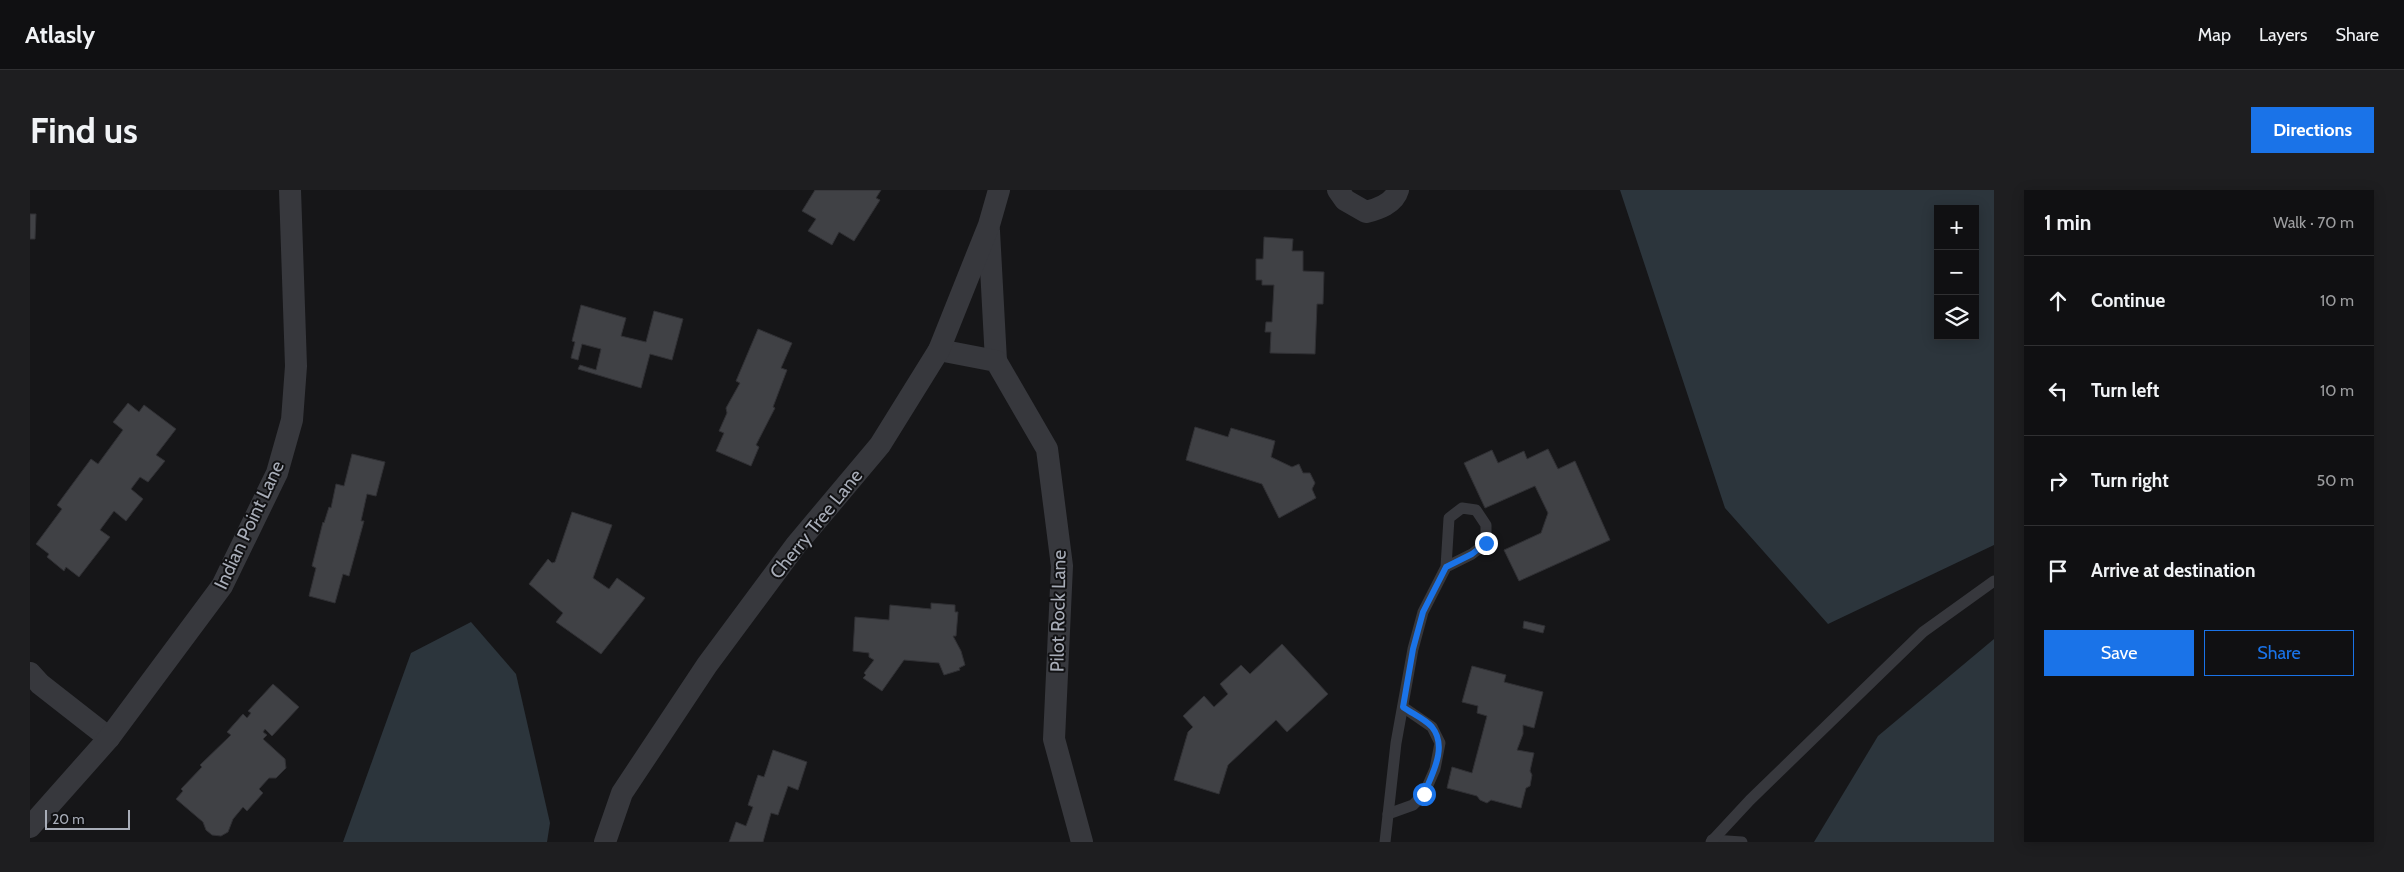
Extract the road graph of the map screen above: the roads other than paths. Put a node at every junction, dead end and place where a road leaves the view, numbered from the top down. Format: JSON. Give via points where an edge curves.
{"nodes":[{"id":1,"x":290,"y":190,"type":"edge"},
{"id":2,"x":999,"y":190,"type":"edge"},
{"id":3,"x":1338,"y":190,"type":"edge"},
{"id":4,"x":1398,"y":190,"type":"edge"},
{"id":5,"x":988,"y":225,"type":"junction"},
{"id":6,"x":939,"y":350,"type":"junction"},
{"id":7,"x":996,"y":361,"type":"junction"},
{"id":8,"x":1446,"y":567,"type":"junction"},
{"id":9,"x":1994,"y":581,"type":"edge"},
{"id":10,"x":30,"y":673,"type":"edge"},
{"id":11,"x":1403,"y":707,"type":"junction"},
{"id":12,"x":109,"y":738,"type":"junction"},
{"id":13,"x":1388,"y":814,"type":"junction"},
{"id":14,"x":30,"y":827,"type":"edge"},
{"id":15,"x":1711,"y":841,"type":"edge"},
{"id":16,"x":605,"y":842,"type":"edge"},
{"id":17,"x":1082,"y":842,"type":"edge"},
{"id":18,"x":1385,"y":842,"type":"edge"},
{"id":19,"x":1742,"y":842,"type":"edge"}],
"edges":[{"from":1,"to":12,"type":"street","name":"Indian Point Lane","via":[[296,366],[292,420],[277,473],[222,586]]},
{"from":2,"to":5,"type":"street","name":"Cherry Tree Lane"},
{"from":3,"to":4,"type":"street","via":[[1346,200],[1366,212],[1383,207]]},
{"from":5,"to":6,"type":"street","name":"Cherry Tree Lane"},
{"from":5,"to":7,"type":"street","name":"Pilot Rock Lane"},
{"from":6,"to":7,"type":"street"},
{"from":6,"to":16,"type":"street","name":"Cherry Tree Lane","via":[[880,445],[796,545],[707,665],[622,793]]},
{"from":7,"to":17,"type":"street","name":"Pilot Rock Lane","via":[[1048,449],[1062,566],[1054,739]]},
{"from":8,"to":8,"type":"lane","via":[[1486,543],[1486,525],[1476,510],[1462,508],[1449,518]]},
{"from":8,"to":11,"type":"lane","via":[[1423,612]]},
{"from":9,"to":15,"type":"lane","via":[[1923,632]]},
{"from":10,"to":12,"type":"street"},
{"from":11,"to":13,"type":"lane"},
{"from":11,"to":13,"type":"lane","via":[[1432,727],[1440,743],[1435,769],[1424,794],[1413,805]]},
{"from":12,"to":14,"type":"street","name":"Indian Point Lane"},
{"from":13,"to":18,"type":"lane"},
{"from":15,"to":19,"type":"lane"}]}
